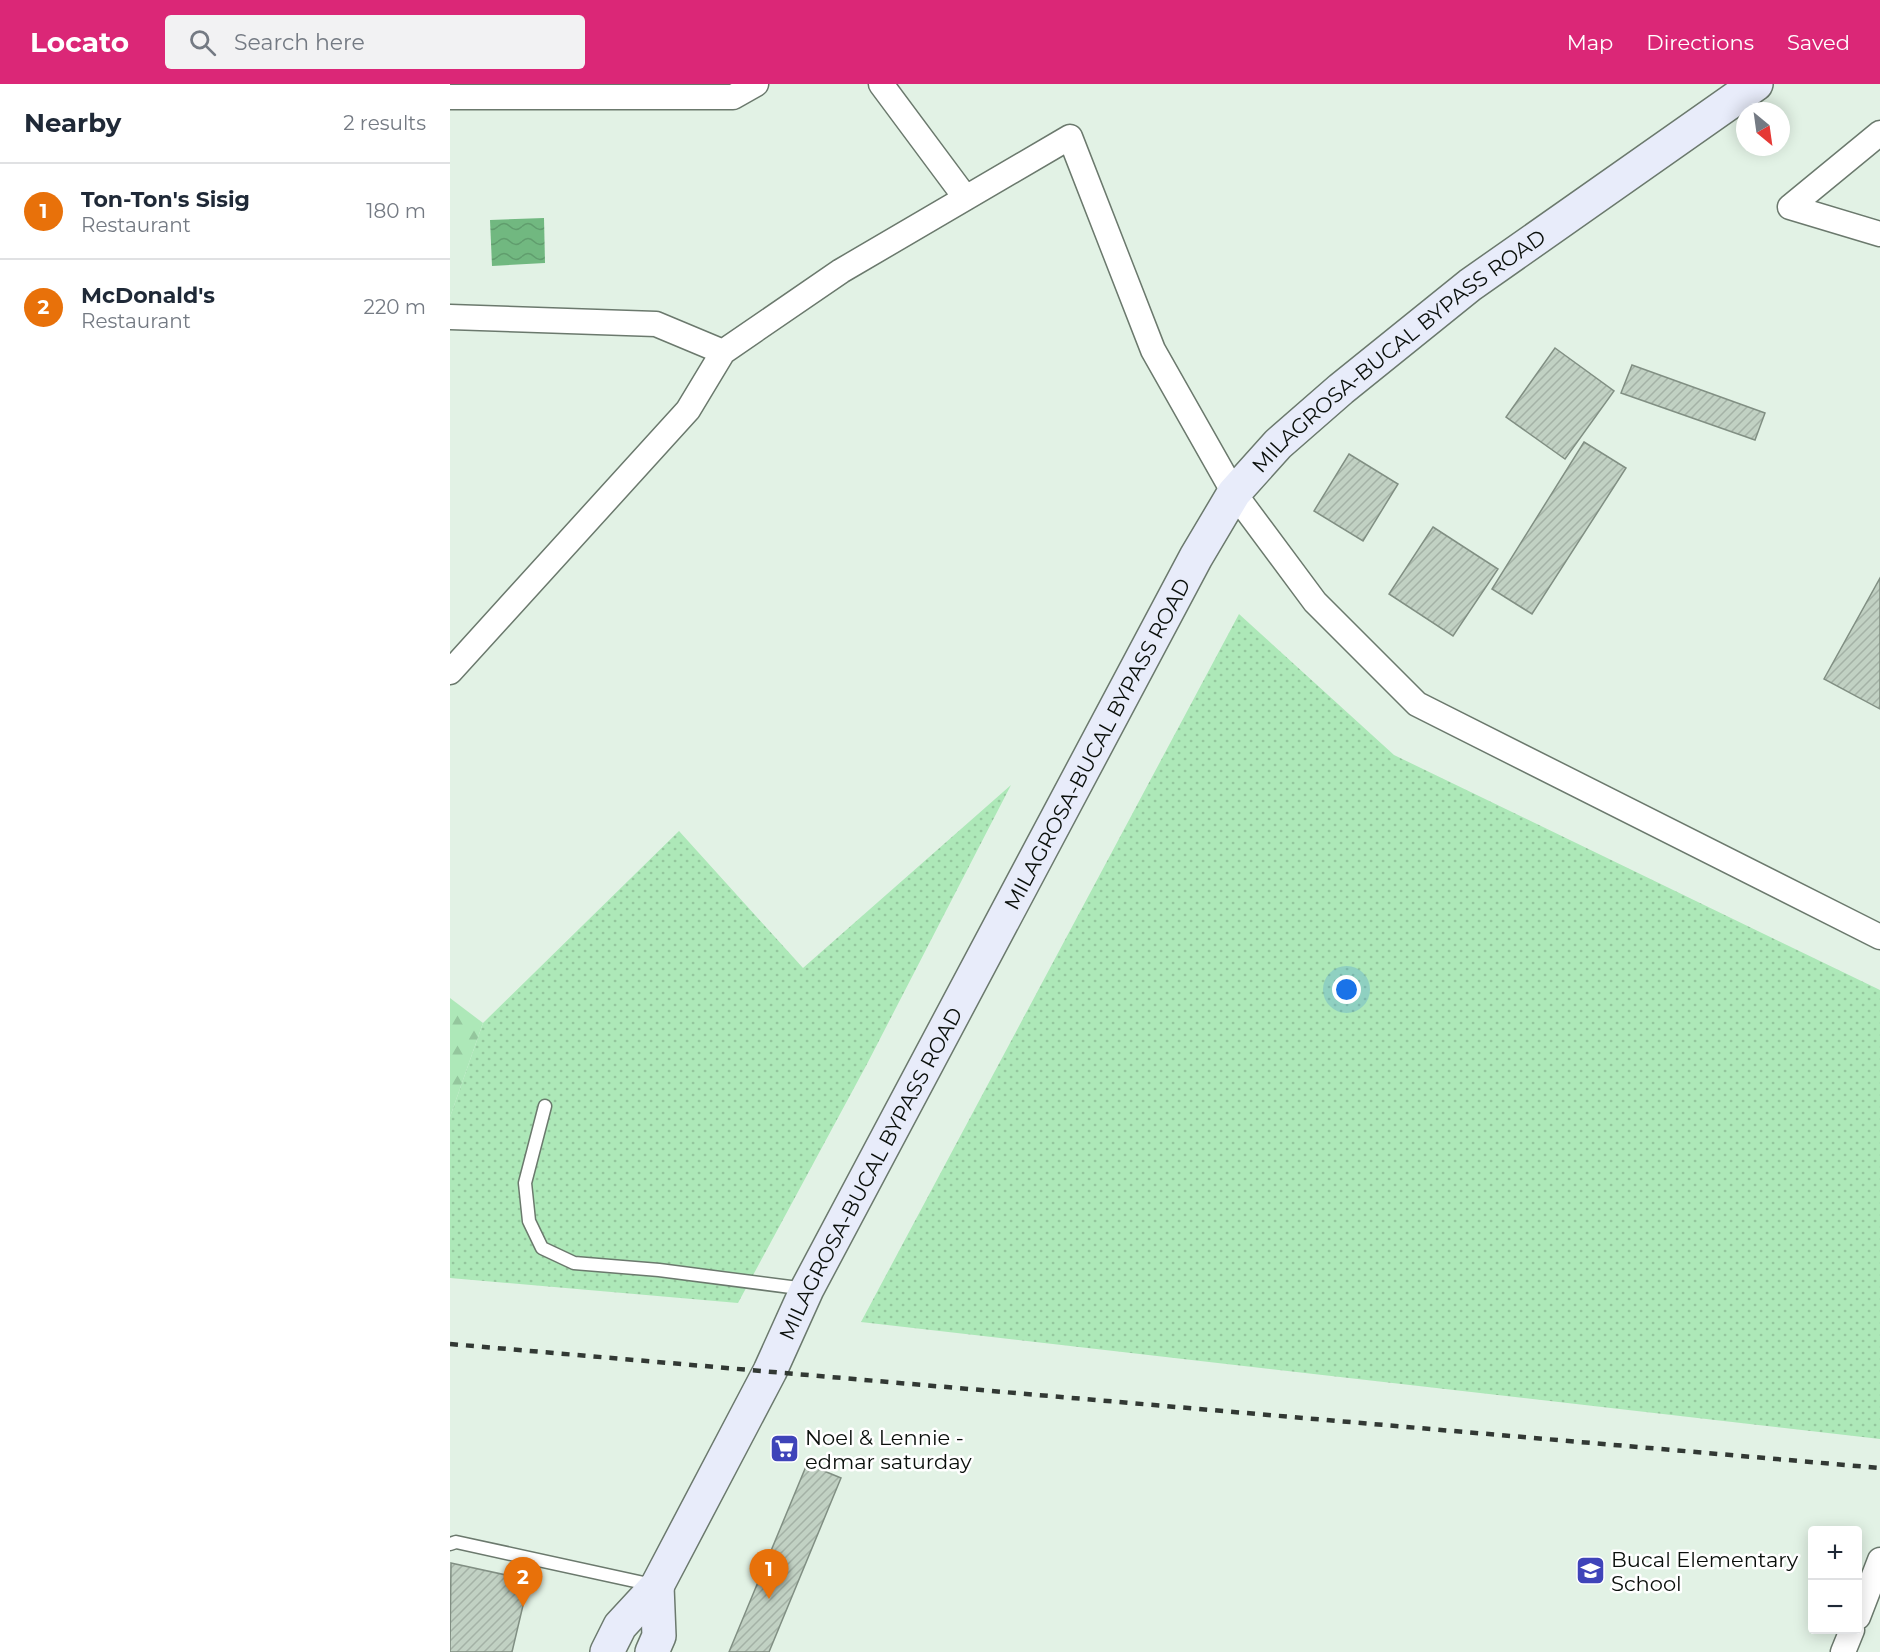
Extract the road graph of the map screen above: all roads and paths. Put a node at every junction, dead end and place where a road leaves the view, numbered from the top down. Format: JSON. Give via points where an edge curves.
{"nodes":[{"id":1,"x":756,"y":84,"type":"edge"},
{"id":2,"x":881,"y":84,"type":"edge"},
{"id":3,"x":1756,"y":84,"type":"edge"},
{"id":4,"x":450,"y":97,"type":"edge"},
{"id":5,"x":1880,"y":133,"type":"edge"},
{"id":6,"x":965,"y":197,"type":"junction"},
{"id":7,"x":1880,"y":234,"type":"edge"},
{"id":8,"x":450,"y":317,"type":"edge"},
{"id":9,"x":723,"y":352,"type":"junction"},
{"id":10,"x":1234,"y":493,"type":"junction"},
{"id":11,"x":450,"y":672,"type":"edge"},
{"id":12,"x":1880,"y":937,"type":"edge"},
{"id":13,"x":545,"y":1106,"type":"dead end"},
{"id":14,"x":807,"y":1289,"type":"junction"},
{"id":15,"x":450,"y":1544,"type":"edge"},
{"id":16,"x":1880,"y":1560,"type":"edge"},
{"id":17,"x":657,"y":1586,"type":"junction"},
{"id":18,"x":1862,"y":1605,"type":"edge"},
{"id":19,"x":1850,"y":1634,"type":"edge"},
{"id":20,"x":607,"y":1652,"type":"edge"},
{"id":21,"x":652,"y":1652,"type":"edge"},
{"id":22,"x":1843,"y":1652,"type":"edge"}],
"edges":[{"from":1,"to":4,"type":"street","via":[[733,98]]},
{"from":2,"to":6,"type":"street"},
{"from":3,"to":10,"type":"main road","name":"MILAGROSA-BUCAL BYPASS ROAD","via":[[1470,285],[1278,444]]},
{"from":5,"to":7,"type":"street","via":[[1790,207]]},
{"from":6,"to":9,"type":"street","via":[[841,271]]},
{"from":6,"to":10,"type":"street","via":[[1070,137],[1153,350]]},
{"from":8,"to":9,"type":"street","via":[[656,324]]},
{"from":9,"to":11,"type":"street","via":[[688,410]]},
{"from":10,"to":12,"type":"street","via":[[1315,602],[1417,704]]},
{"from":10,"to":14,"type":"main road","name":"MILAGROSA-BUCAL BYPASS ROAD","via":[[1196,557]]},
{"from":13,"to":14,"type":"lane","via":[[525,1183],[529,1221],[542,1248],[574,1263]]},
{"from":14,"to":17,"type":"main road","name":"MILAGROSA-BUCAL BYPASS ROAD","via":[[770,1371]]},
{"from":15,"to":17,"type":"lane","via":[[456,1542]]},
{"from":16,"to":18,"type":"street"},
{"from":17,"to":20,"type":"main road","name":"MILAGROSA-BUCAL BYPASS ROAD","via":[[620,1626]]},
{"from":17,"to":21,"type":"main road","via":[[659,1636]]},
{"from":19,"to":22,"type":"street"}]}
